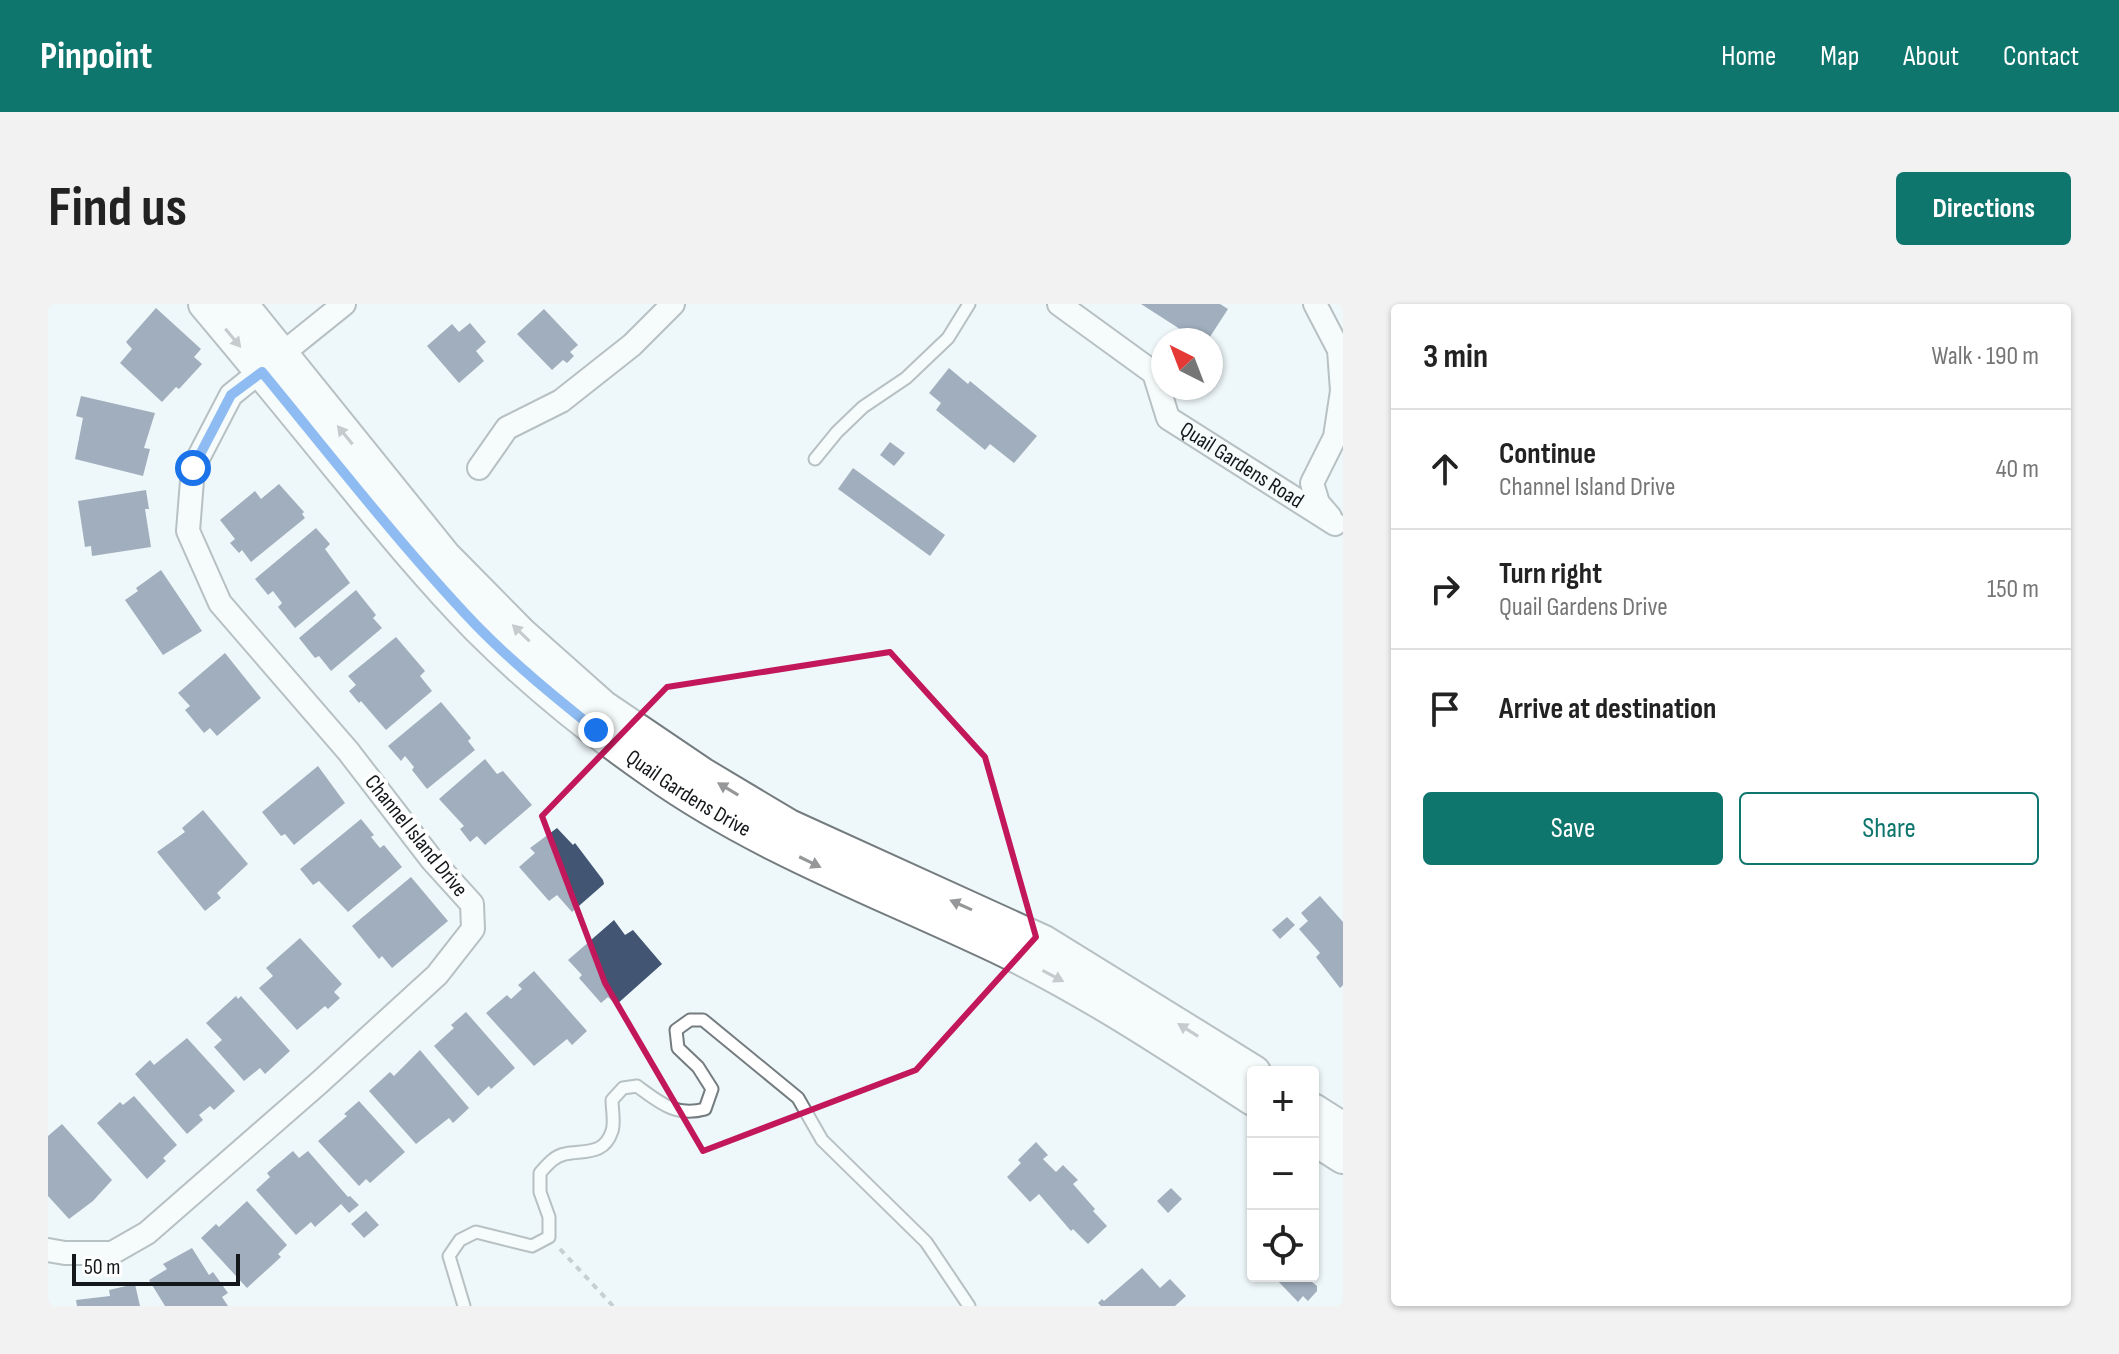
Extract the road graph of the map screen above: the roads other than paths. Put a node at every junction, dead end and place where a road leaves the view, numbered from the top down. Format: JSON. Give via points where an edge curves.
{"nodes":[{"id":1,"x":205,"y":304,"type":"edge"},
{"id":2,"x":241,"y":304,"type":"edge"},
{"id":3,"x":344,"y":304,"type":"edge"},
{"id":4,"x":673,"y":304,"type":"edge"},
{"id":5,"x":969,"y":304,"type":"edge"},
{"id":6,"x":1059,"y":304,"type":"edge"},
{"id":7,"x":1315,"y":304,"type":"edge"},
{"id":8,"x":272,"y":363,"type":"junction"},
{"id":9,"x":815,"y":459,"type":"dead end"},
{"id":10,"x":479,"y":468,"type":"dead end"},
{"id":11,"x":1339,"y":526,"type":"edge"},
{"id":12,"x":1247,"y":1068,"type":"edge"},
{"id":13,"x":1247,"y":1095,"type":"edge"},
{"id":14,"x":1319,"y":1114,"type":"edge"},
{"id":15,"x":1343,"y":1129,"type":"edge"},
{"id":16,"x":1319,"y":1142,"type":"edge"},
{"id":17,"x":1343,"y":1157,"type":"edge"},
{"id":18,"x":48,"y":1250,"type":"edge"},
{"id":19,"x":464,"y":1306,"type":"edge"},
{"id":20,"x":969,"y":1306,"type":"edge"}],
"edges":[{"from":1,"to":8,"type":"main road","name":"Quail Gardens Drive","one_way":true},
{"from":2,"to":8,"type":"main road","name":"Quail Gardens Drive"},
{"from":3,"to":8,"type":"street","name":"Channel Island Drive"},
{"from":4,"to":10,"type":"street","via":[[632,345],[561,401],[507,428]]},
{"from":5,"to":9,"type":"lane","via":[[948,338],[906,378],[863,407]]},
{"from":6,"to":11,"type":"street","name":"Quail Gardens Road","via":[[1154,373],[1168,418]]},
{"from":7,"to":11,"type":"street","name":"Quail Gardens Road","via":[[1339,350],[1342,391],[1335,437],[1312,483],[1318,503]]},
{"from":12,"to":8,"type":"main road","name":"Quail Gardens Drive","one_way":true,"via":[[1044,942],[789,826],[603,707],[445,557]]},
{"from":8,"to":13,"type":"main road","name":"Quail Gardens Drive","one_way":true,"via":[[419,564],[544,688],[632,757],[784,849],[1061,980]]},
{"from":8,"to":18,"type":"street","name":"Channel Island Drive","via":[[231,395],[193,468],[188,531],[220,603],[472,904],[473,929],[437,975],[147,1233],[112,1253]]},
{"from":14,"to":15,"type":"main road"},
{"from":16,"to":17,"type":"main road"},
{"from":19,"to":20,"type":"lane","via":[[449,1256],[460,1240],[476,1232],[532,1246],[549,1237],[540,1173],[563,1154],[591,1153],[603,1145],[613,1130],[612,1100],[623,1088],[637,1086],[670,1110],[705,1109],[712,1089],[678,1048],[676,1030],[690,1020],[703,1020],[798,1098],[822,1140],[926,1242]]}]}
